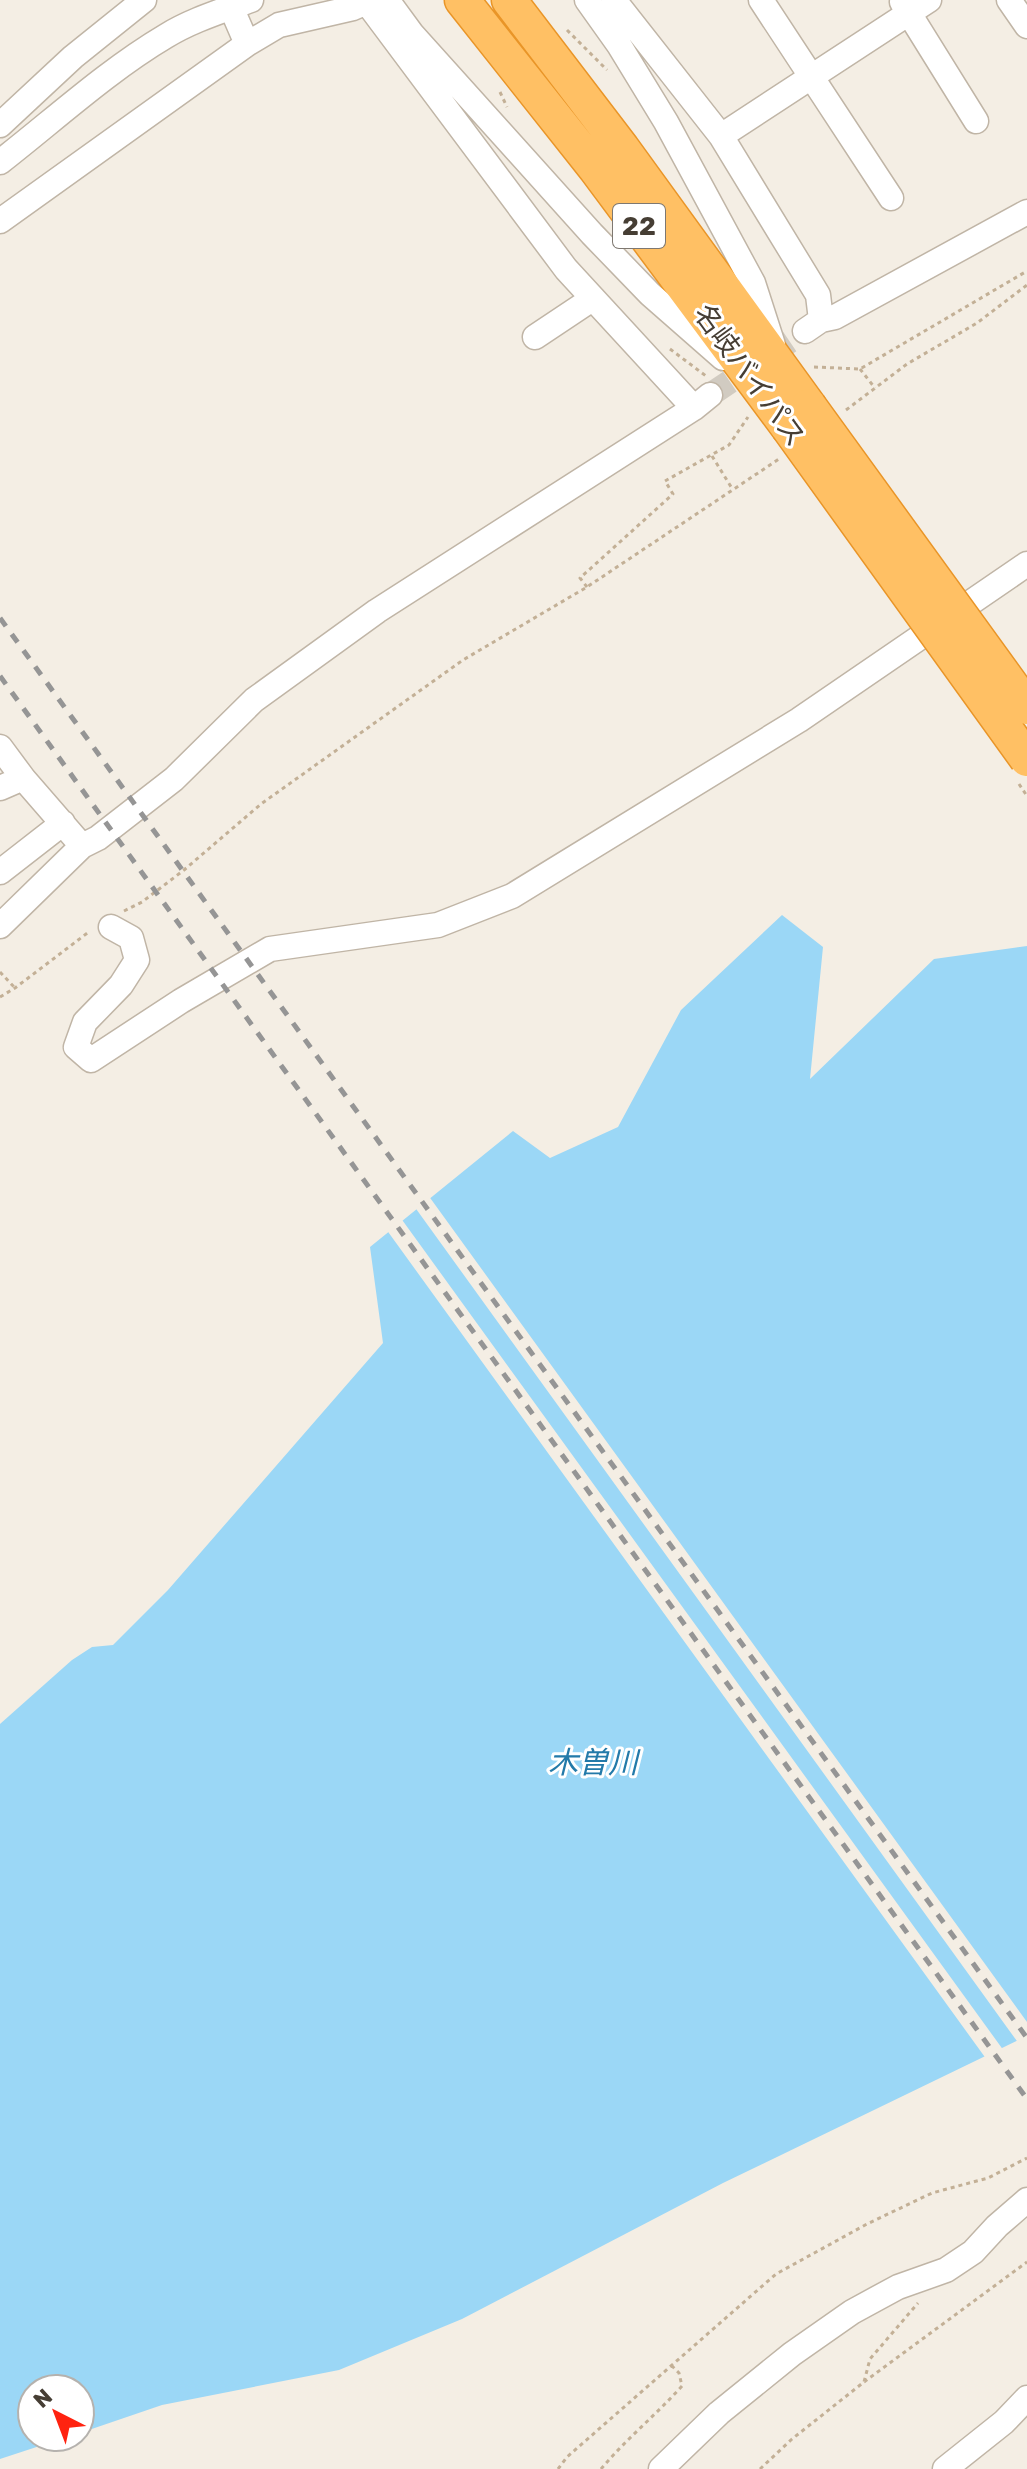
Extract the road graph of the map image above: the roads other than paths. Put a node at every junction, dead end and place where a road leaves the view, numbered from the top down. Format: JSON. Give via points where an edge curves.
{"nodes":[{"id":1,"x":144,"y":0,"type":"edge"},
{"id":2,"x":462,"y":0,"type":"edge"},
{"id":3,"x":587,"y":0,"type":"edge"},
{"id":4,"x":614,"y":0,"type":"edge"},
{"id":5,"x":761,"y":0,"type":"edge"},
{"id":6,"x":1009,"y":0,"type":"edge"},
{"id":7,"x":372,"y":1,"type":"edge"},
{"id":8,"x":511,"y":2,"type":"edge"},
{"id":9,"x":241,"y":4,"type":"edge"},
{"id":10,"x":913,"y":4,"type":"edge"},
{"id":11,"x":1027,"y":26,"type":"edge"},
{"id":12,"x":247,"y":44,"type":"junction"},
{"id":13,"x":811,"y":78,"type":"junction"},
{"id":14,"x":976,"y":121,"type":"dead end"},
{"id":15,"x":0,"y":125,"type":"edge"},
{"id":16,"x":721,"y":136,"type":"junction"},
{"id":17,"x":0,"y":162,"type":"edge"},
{"id":18,"x":891,"y":198,"type":"dead end"},
{"id":19,"x":1027,"y":212,"type":"edge"},
{"id":20,"x":0,"y":221,"type":"edge"},
{"id":21,"x":592,"y":299,"type":"junction"},
{"id":22,"x":535,"y":337,"type":"dead end"},
{"id":23,"x":794,"y":368,"type":"junction"},
{"id":24,"x":790,"y":420,"type":"junction"},
{"id":25,"x":1027,"y":564,"type":"edge"},
{"id":26,"x":1027,"y":707,"type":"edge"},
{"id":27,"x":0,"y":747,"type":"edge"},
{"id":28,"x":1027,"y":759,"type":"edge"},
{"id":29,"x":23,"y":778,"type":"junction"},
{"id":30,"x":0,"y":788,"type":"edge"},
{"id":31,"x":63,"y":823,"type":"junction"},
{"id":32,"x":82,"y":846,"type":"junction"},
{"id":33,"x":0,"y":872,"type":"edge"},
{"id":34,"x":108,"y":923,"type":"road end"},
{"id":35,"x":0,"y":926,"type":"edge"},
{"id":36,"x":1027,"y":2200,"type":"edge"},
{"id":37,"x":1027,"y":2398,"type":"edge"},
{"id":38,"x":661,"y":2469,"type":"edge"},
{"id":39,"x":945,"y":2469,"type":"edge"}],
"edges":[{"from":1,"to":15,"type":"street"},
{"from":2,"to":24,"type":"highway","name":"名岐バイパス","number":"22"},
{"from":3,"to":23,"type":"street","via":[[666,122]]},
{"from":4,"to":16,"type":"street"},
{"from":5,"to":13,"type":"street"},
{"from":6,"to":11,"type":"street"},
{"from":7,"to":12,"type":"street","via":[[279,25]]},
{"from":7,"to":21,"type":"street"},
{"from":7,"to":24,"type":"street","via":[[412,34],[650,294]]},
{"from":8,"to":23,"type":"highway","name":"名岐バイパス","number":"22"},
{"from":9,"to":12,"type":"street"},
{"from":9,"to":17,"type":"street","via":[[167,35]]},
{"from":10,"to":13,"type":"street"},
{"from":10,"to":14,"type":"street"},
{"from":12,"to":20,"type":"street"},
{"from":13,"to":16,"type":"street"},
{"from":13,"to":18,"type":"street"},
{"from":16,"to":19,"type":"street","via":[[818,295],[813,325]]},
{"from":21,"to":22,"type":"street"},
{"from":21,"to":32,"type":"street","via":[[702,401],[377,611],[254,700],[174,779]]},
{"from":23,"to":24,"type":"highway","name":"名岐バイパス","number":"22"},
{"from":24,"to":26,"type":"highway","name":"名岐バイパス","number":"22","bridge":true},
{"from":24,"to":28,"type":"highway","name":"名岐バイパス","number":"22","bridge":true},
{"from":25,"to":34,"type":"street","via":[[799,720],[512,896],[438,925],[270,949],[91,1060],[76,1047],[85,1022],[137,960],[131,938]]},
{"from":27,"to":29,"type":"street"},
{"from":29,"to":30,"type":"street"},
{"from":29,"to":31,"type":"street"},
{"from":31,"to":32,"type":"street"},
{"from":31,"to":33,"type":"street"},
{"from":32,"to":35,"type":"street"},
{"from":36,"to":38,"type":"street","via":[[973,2252],[946,2270],[898,2287],[852,2312],[792,2354]]},
{"from":37,"to":39,"type":"street"}]}
